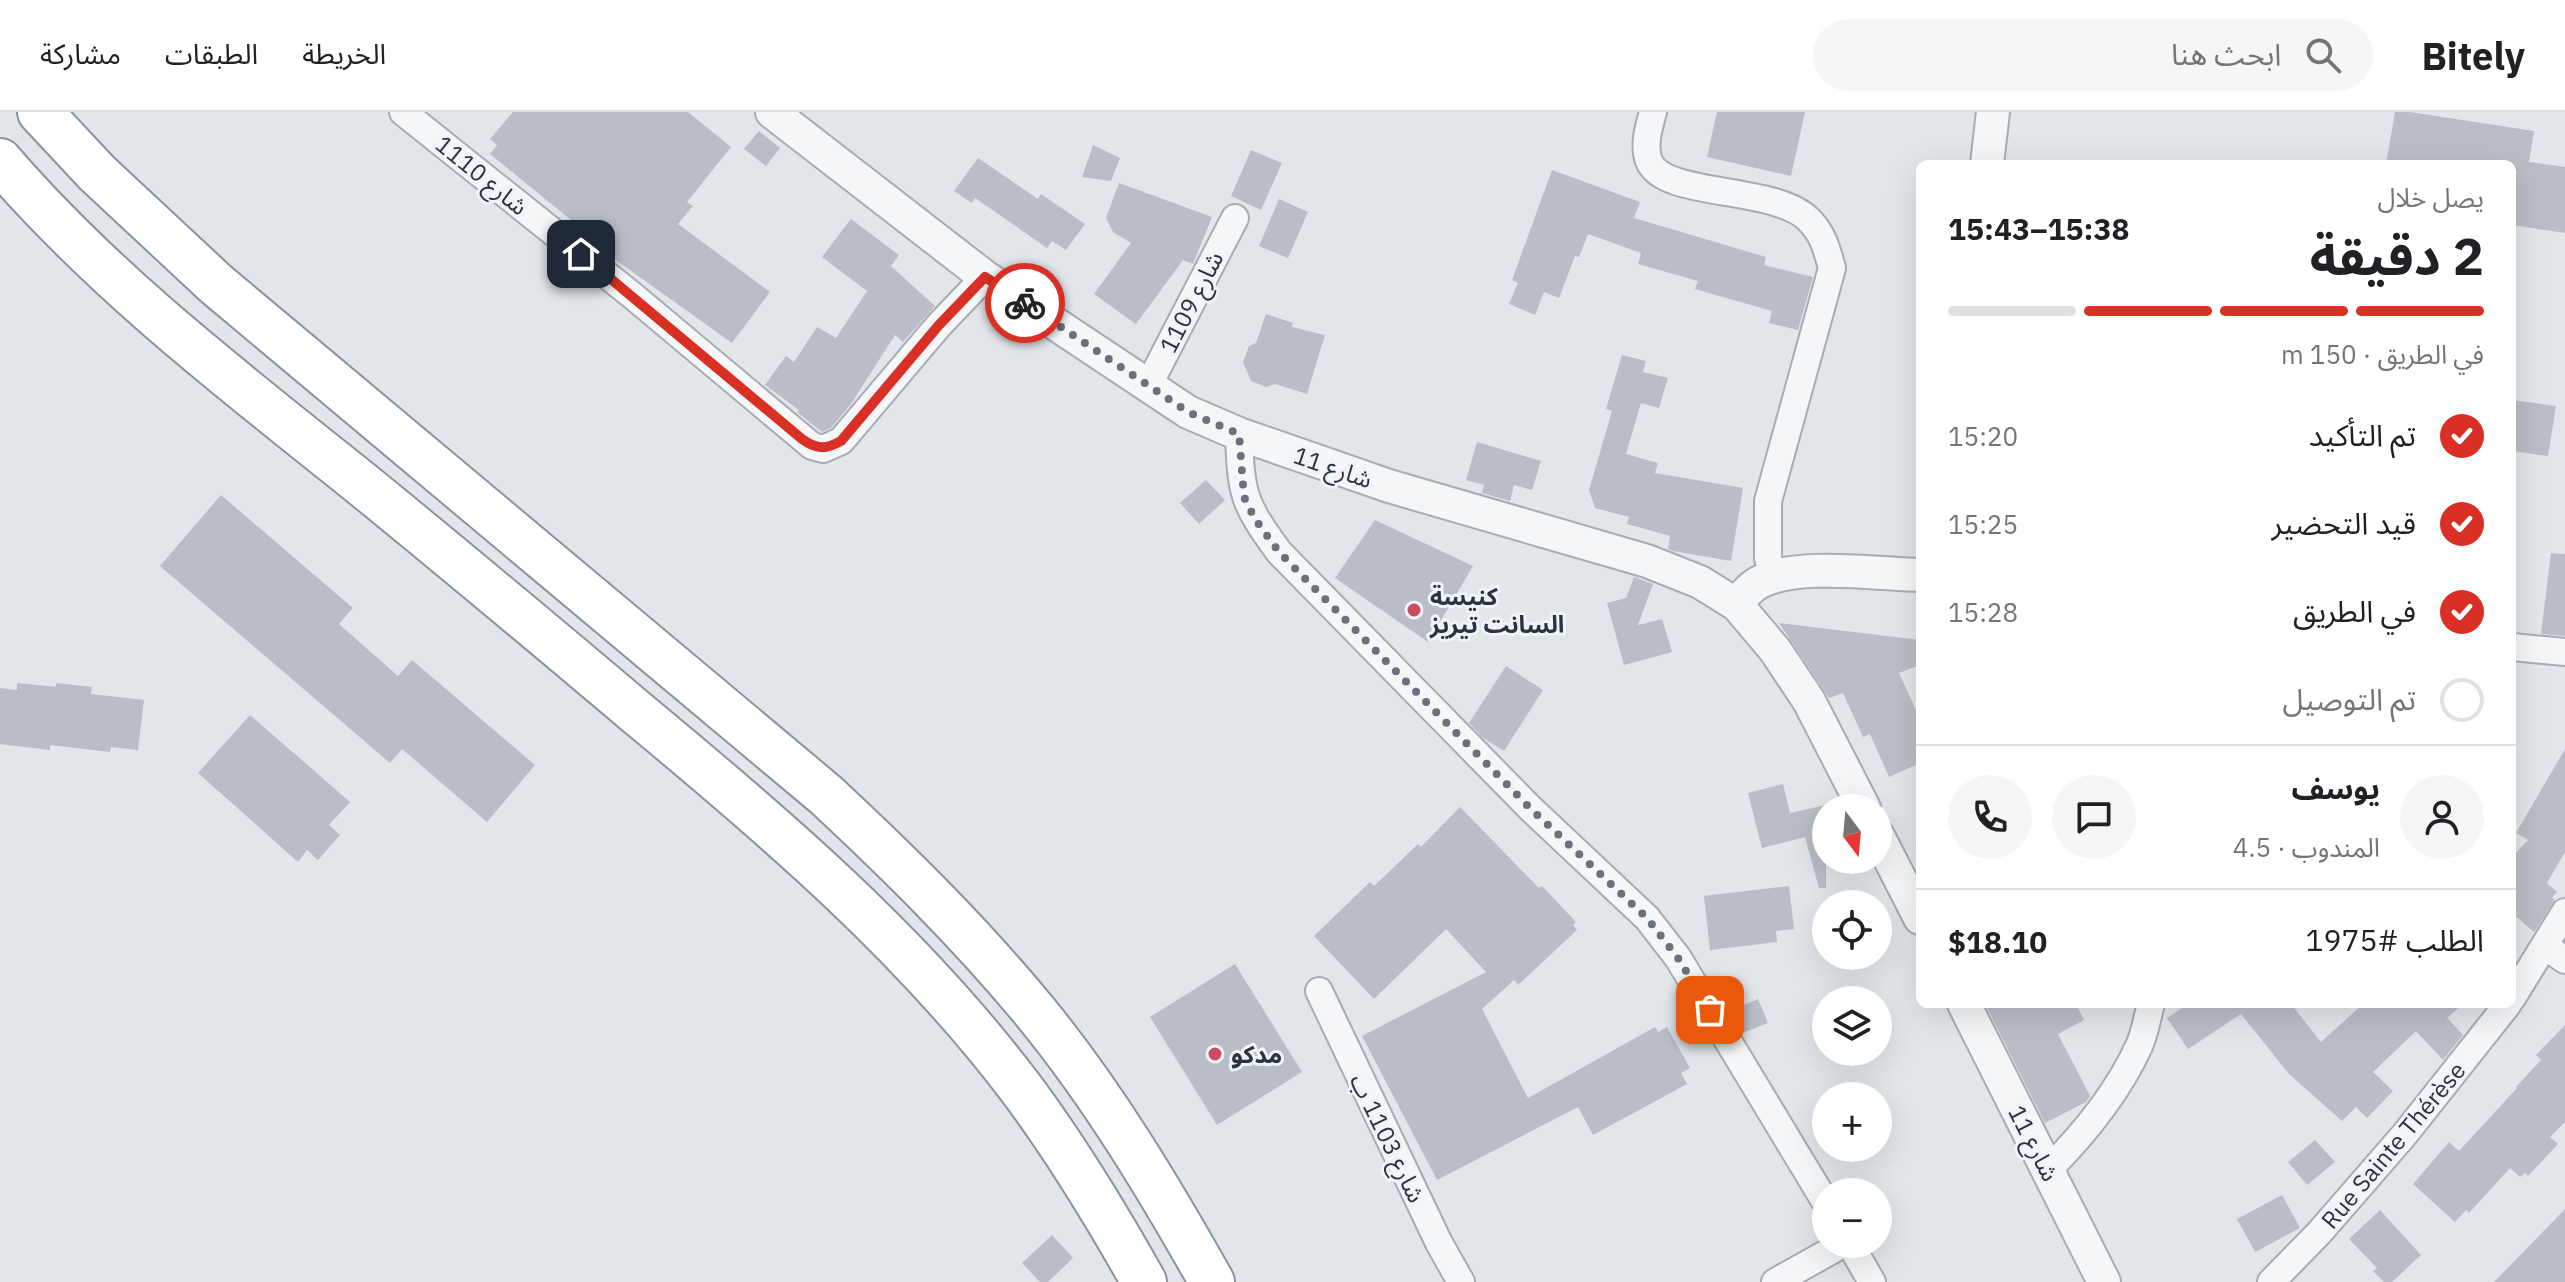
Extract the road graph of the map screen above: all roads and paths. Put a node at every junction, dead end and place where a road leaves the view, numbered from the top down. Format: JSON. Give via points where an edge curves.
{"nodes":[{"id":1,"x":40,"y":112,"type":"edge"},
{"id":2,"x":403,"y":112,"type":"edge"},
{"id":3,"x":772,"y":112,"type":"edge"},
{"id":4,"x":1653,"y":112,"type":"edge"},
{"id":5,"x":1993,"y":112,"type":"edge"},
{"id":6,"x":1987,"y":160,"type":"edge"},
{"id":7,"x":0,"y":161,"type":"edge"},
{"id":8,"x":16,"y":194,"type":"edge"},
{"id":9,"x":1235,"y":218,"type":"dead end"},
{"id":10,"x":985,"y":277,"type":"junction"},
{"id":11,"x":1148,"y":386,"type":"junction"},
{"id":12,"x":1239,"y":434,"type":"junction"},
{"id":13,"x":1916,"y":575,"type":"edge"},
{"id":14,"x":1773,"y":576,"type":"junction"},
{"id":15,"x":1737,"y":605,"type":"junction"},
{"id":16,"x":2516,"y":647,"type":"edge"},
{"id":17,"x":2565,"y":652,"type":"edge"},
{"id":18,"x":1857,"y":794,"type":"edge"},
{"id":19,"x":1892,"y":863,"type":"edge"},
{"id":20,"x":1916,"y":910,"type":"edge"},
{"id":21,"x":2565,"y":912,"type":"edge"},
{"id":22,"x":2555,"y":953,"type":"edge"},
{"id":23,"x":1319,"y":991,"type":"dead end"},
{"id":24,"x":2516,"y":994,"type":"edge"},
{"id":25,"x":1966,"y":1008,"type":"edge"},
{"id":26,"x":2150,"y":1008,"type":"edge"},
{"id":27,"x":2505,"y":1008,"type":"edge"},
{"id":28,"x":2048,"y":1170,"type":"junction"},
{"id":29,"x":1812,"y":1180,"type":"edge"},
{"id":30,"x":1818,"y":1258,"type":"edge"},
{"id":31,"x":1858,"y":1258,"type":"edge"},
{"id":32,"x":1144,"y":1282,"type":"edge"},
{"id":33,"x":1212,"y":1282,"type":"edge"},
{"id":34,"x":1461,"y":1282,"type":"edge"},
{"id":35,"x":1775,"y":1282,"type":"edge"},
{"id":36,"x":1872,"y":1282,"type":"edge"},
{"id":37,"x":2104,"y":1282,"type":"edge"},
{"id":38,"x":2271,"y":1282,"type":"edge"}],
"edges":[{"from":1,"to":33,"type":"highway","via":[[216,284],[826,795],[911,875],[1037,1015],[1137,1156]]},
{"from":2,"to":10,"type":"street","name":"شارع 1110","via":[[812,446],[823,449],[841,441]]},
{"from":3,"to":10,"type":"street","name":"شارع 11"},
{"from":4,"to":14,"type":"street","via":[[1646,140],[1654,169],[1679,183],[1765,198],[1807,217],[1823,238],[1832,268],[1768,501]]},
{"from":5,"to":6,"type":"street"},
{"from":7,"to":8,"type":"highway"},
{"from":8,"to":32,"type":"highway","via":[[680,747],[837,885],[1022,1090],[1089,1185]]},
{"from":9,"to":11,"type":"street","name":"شارع 1109"},
{"from":10,"to":11,"type":"street","name":"شارع 11"},
{"from":11,"to":12,"type":"street","name":"شارع 11","via":[[1188,412]]},
{"from":12,"to":15,"type":"street","name":"شارع 11","via":[[1389,486],[1647,561],[1700,582]]},
{"from":12,"to":29,"type":"street","via":[[1244,497],[1279,552],[1530,808],[1647,918],[1678,958]]},
{"from":13,"to":14,"type":"street"},
{"from":14,"to":15,"type":"street","via":[[1751,587]]},
{"from":15,"to":18,"type":"street","name":"شارع 11","via":[[1809,701]]},
{"from":16,"to":17,"type":"street"},
{"from":19,"to":20,"type":"street"},
{"from":21,"to":22,"type":"street"},
{"from":22,"to":24,"type":"street"},
{"from":23,"to":34,"type":"street","name":"شارع 1103 ب"},
{"from":25,"to":28,"type":"street","name":"شارع 11"},
{"from":26,"to":28,"type":"street","via":[[2141,1043],[2124,1076]]},
{"from":27,"to":38,"type":"street","name":"Rue Sainte Thérèse","via":[[2405,1134]]},
{"from":28,"to":37,"type":"street","name":"شارع 11"},
{"from":30,"to":35,"type":"street"},
{"from":31,"to":36,"type":"street"}]}
